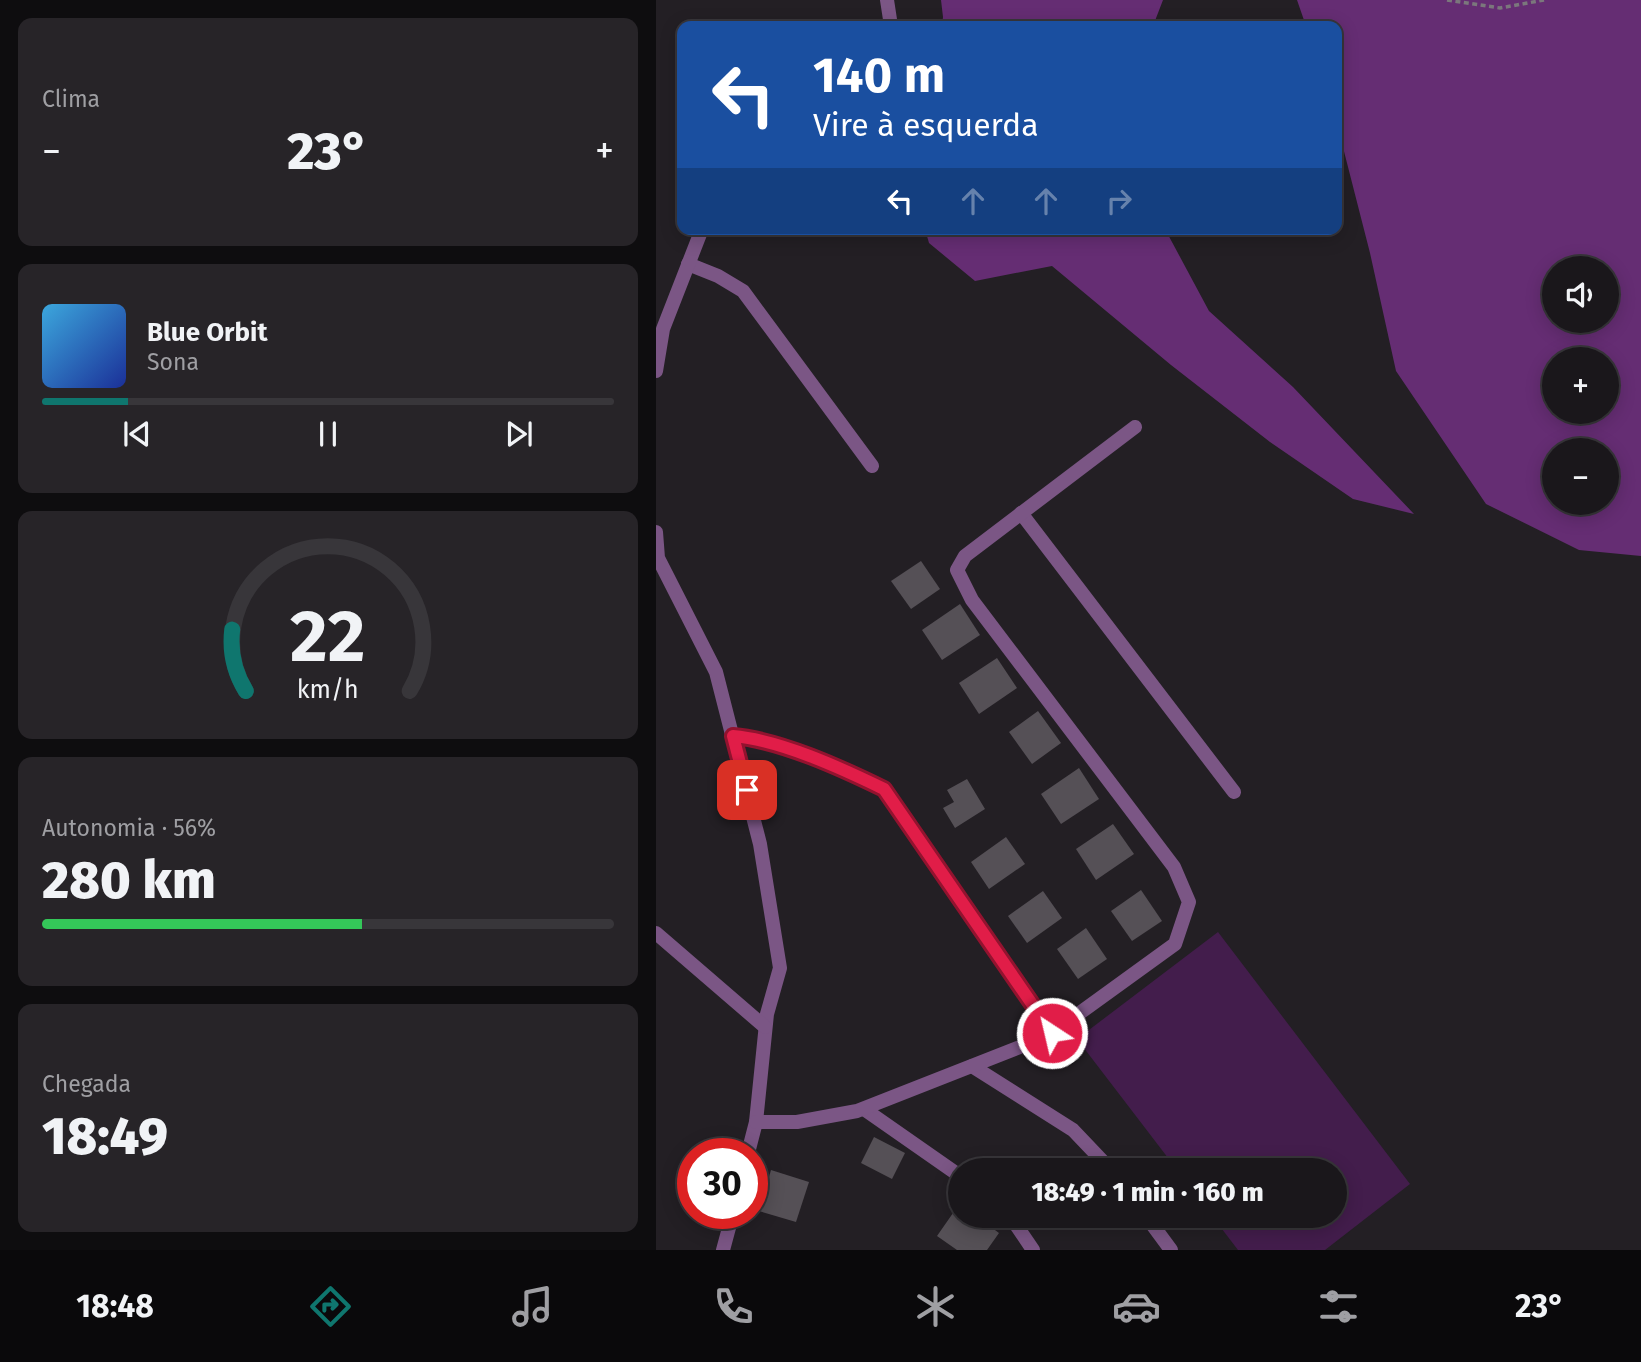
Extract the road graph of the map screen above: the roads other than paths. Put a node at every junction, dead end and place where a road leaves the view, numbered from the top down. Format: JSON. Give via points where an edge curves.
{"nodes":[{"id":1,"x":887,"y":0,"type":"edge"},
{"id":2,"x":890,"y":21,"type":"edge"},
{"id":3,"x":700,"y":235,"type":"edge"},
{"id":4,"x":688,"y":264,"type":"junction"},
{"id":5,"x":656,"y":371,"type":"edge"},
{"id":6,"x":1135,"y":427,"type":"dead end"},
{"id":7,"x":872,"y":466,"type":"dead end"},
{"id":8,"x":1021,"y":513,"type":"junction"},
{"id":9,"x":656,"y":532,"type":"edge"},
{"id":10,"x":657,"y":551,"type":"edge"},
{"id":11,"x":733,"y":736,"type":"junction"},
{"id":12,"x":1234,"y":792,"type":"dead end"},
{"id":13,"x":656,"y":933,"type":"edge"},
{"id":14,"x":765,"y":1027,"type":"junction"},
{"id":15,"x":1052,"y":1033,"type":"junction"},
{"id":16,"x":972,"y":1066,"type":"junction"},
{"id":17,"x":864,"y":1109,"type":"junction"},
{"id":18,"x":756,"y":1122,"type":"junction"},
{"id":19,"x":752,"y":1138,"type":"edge"},
{"id":20,"x":1100,"y":1158,"type":"edge"},
{"id":21,"x":948,"y":1168,"type":"edge"},
{"id":22,"x":1018,"y":1228,"type":"edge"},
{"id":23,"x":1154,"y":1228,"type":"edge"},
{"id":24,"x":729,"y":1229,"type":"edge"},
{"id":25,"x":723,"y":1250,"type":"edge"},
{"id":26,"x":1033,"y":1250,"type":"edge"},
{"id":27,"x":1170,"y":1250,"type":"edge"}],
"edges":[{"from":1,"to":2,"type":"street"},
{"from":3,"to":4,"type":"street"},
{"from":4,"to":5,"type":"street","via":[[663,329]]},
{"from":4,"to":7,"type":"street","via":[[742,291]]},
{"from":6,"to":8,"type":"street"},
{"from":8,"to":12,"type":"street"},
{"from":8,"to":15,"type":"street","via":[[965,555],[957,570],[972,600],[1174,867],[1189,902],[1175,944]]},
{"from":9,"to":10,"type":"street"},
{"from":10,"to":11,"type":"street","via":[[716,672]]},
{"from":11,"to":14,"type":"street","via":[[760,844],[780,968]]},
{"from":11,"to":15,"type":"street","via":[[753,737],[884,789]]},
{"from":13,"to":14,"type":"street"},
{"from":14,"to":18,"type":"street"},
{"from":15,"to":16,"type":"street"},
{"from":16,"to":17,"type":"street"},
{"from":16,"to":20,"type":"street","via":[[1073,1130]]},
{"from":17,"to":18,"type":"street","via":[[797,1122]]},
{"from":17,"to":21,"type":"street"},
{"from":18,"to":19,"type":"street"},
{"from":22,"to":26,"type":"street"},
{"from":23,"to":27,"type":"street"},
{"from":24,"to":25,"type":"street"}]}
